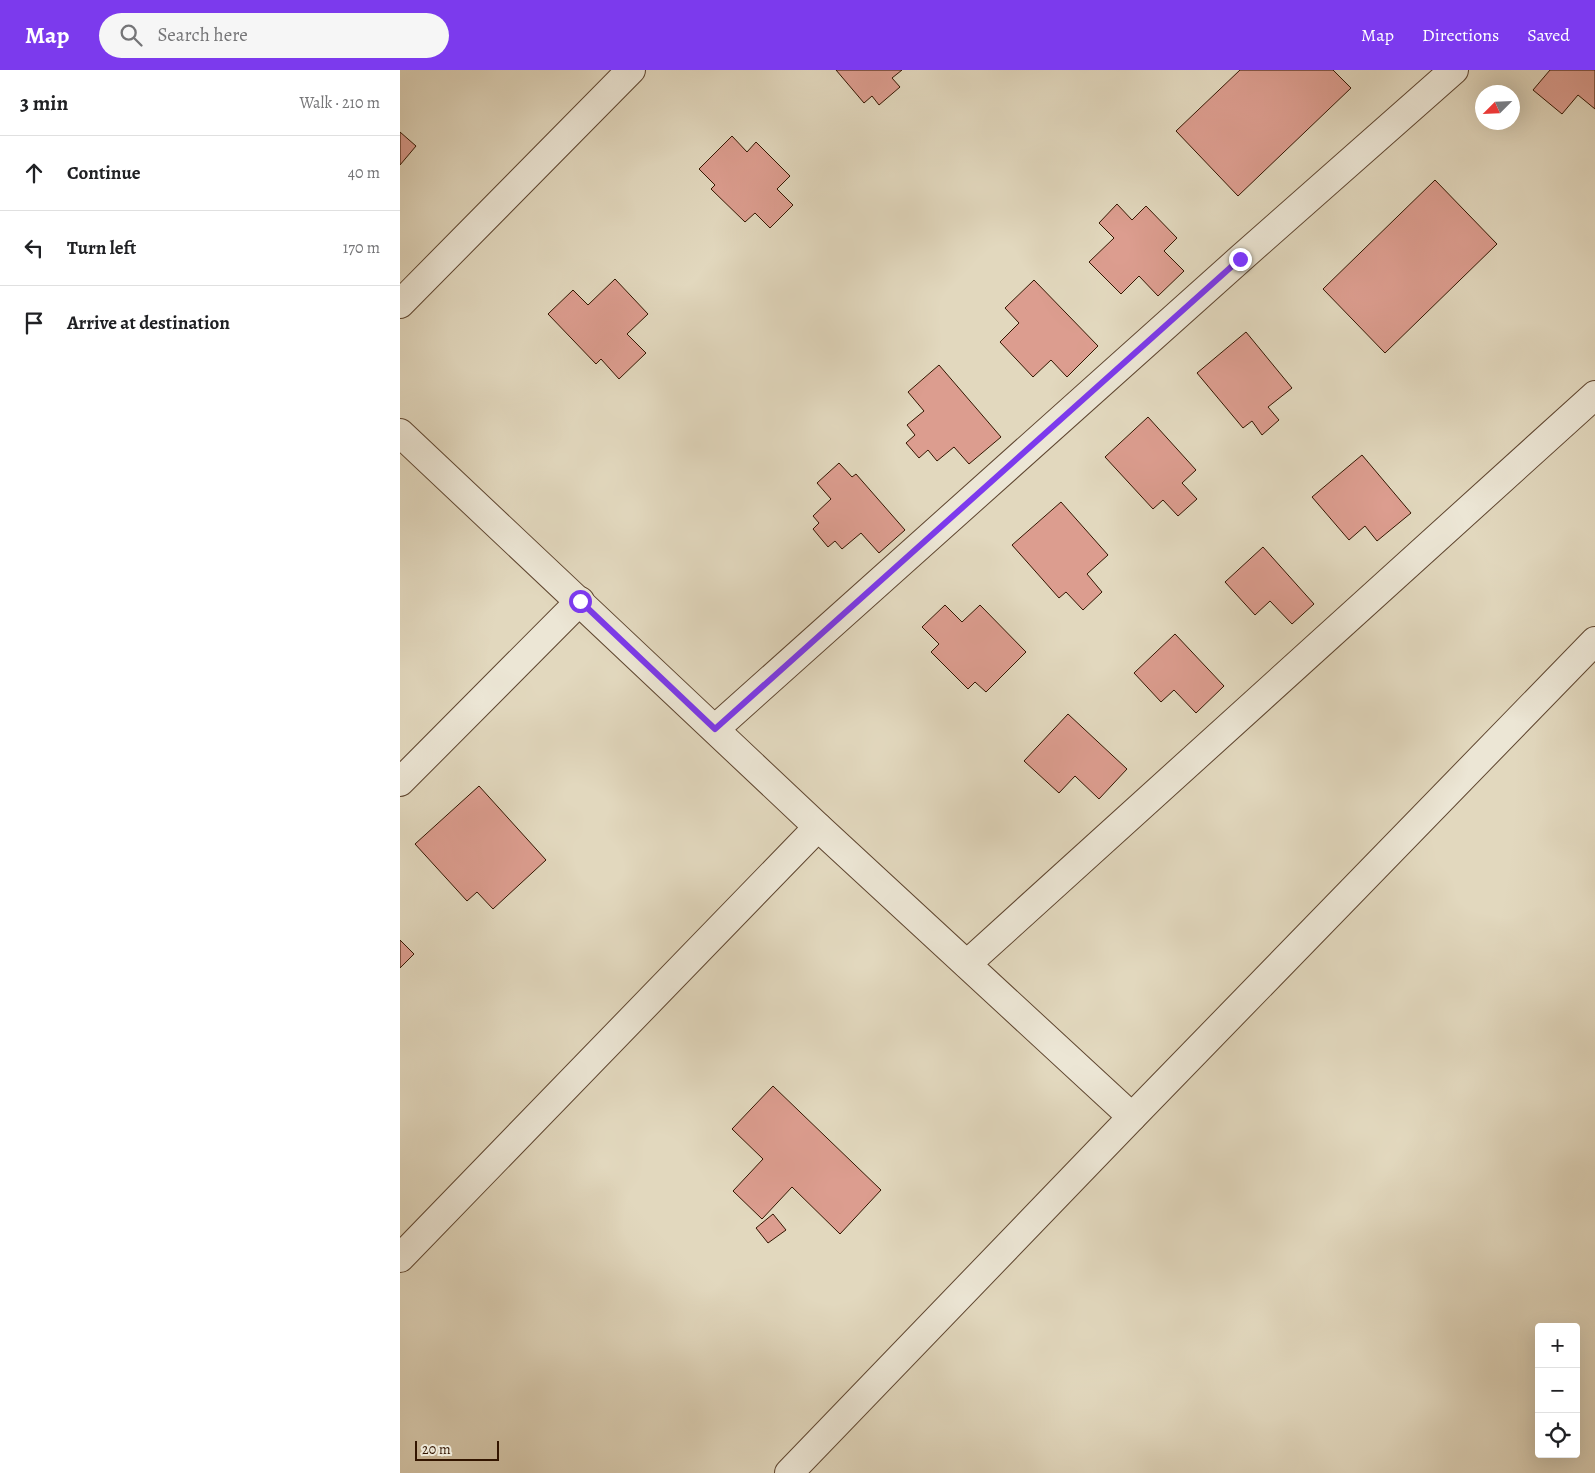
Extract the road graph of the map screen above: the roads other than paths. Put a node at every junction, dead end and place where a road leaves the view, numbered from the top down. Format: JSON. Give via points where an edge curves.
{"nodes":[{"id":1,"x":631,"y":70,"type":"edge"},
{"id":2,"x":1454,"y":70,"type":"edge"},
{"id":3,"x":400,"y":304,"type":"edge"},
{"id":4,"x":1595,"y":395,"type":"edge"},
{"id":5,"x":400,"y":433,"type":"edge"},
{"id":6,"x":580,"y":601,"type":"junction"},
{"id":7,"x":1595,"y":641,"type":"edge"},
{"id":8,"x":715,"y":729,"type":"junction"},
{"id":9,"x":400,"y":782,"type":"edge"},
{"id":10,"x":818,"y":827,"type":"junction"},
{"id":11,"x":967,"y":964,"type":"junction"},
{"id":12,"x":1132,"y":1117,"type":"junction"},
{"id":13,"x":400,"y":1258,"type":"edge"},
{"id":14,"x":789,"y":1473,"type":"edge"}],
"edges":[{"from":1,"to":3,"type":"street"},
{"from":2,"to":8,"type":"street"},
{"from":4,"to":11,"type":"street"},
{"from":5,"to":6,"type":"street"},
{"from":6,"to":8,"type":"street"},
{"from":6,"to":9,"type":"street"},
{"from":7,"to":12,"type":"street"},
{"from":8,"to":10,"type":"street"},
{"from":10,"to":11,"type":"street"},
{"from":10,"to":13,"type":"street"},
{"from":11,"to":12,"type":"street"},
{"from":12,"to":14,"type":"street"}]}
